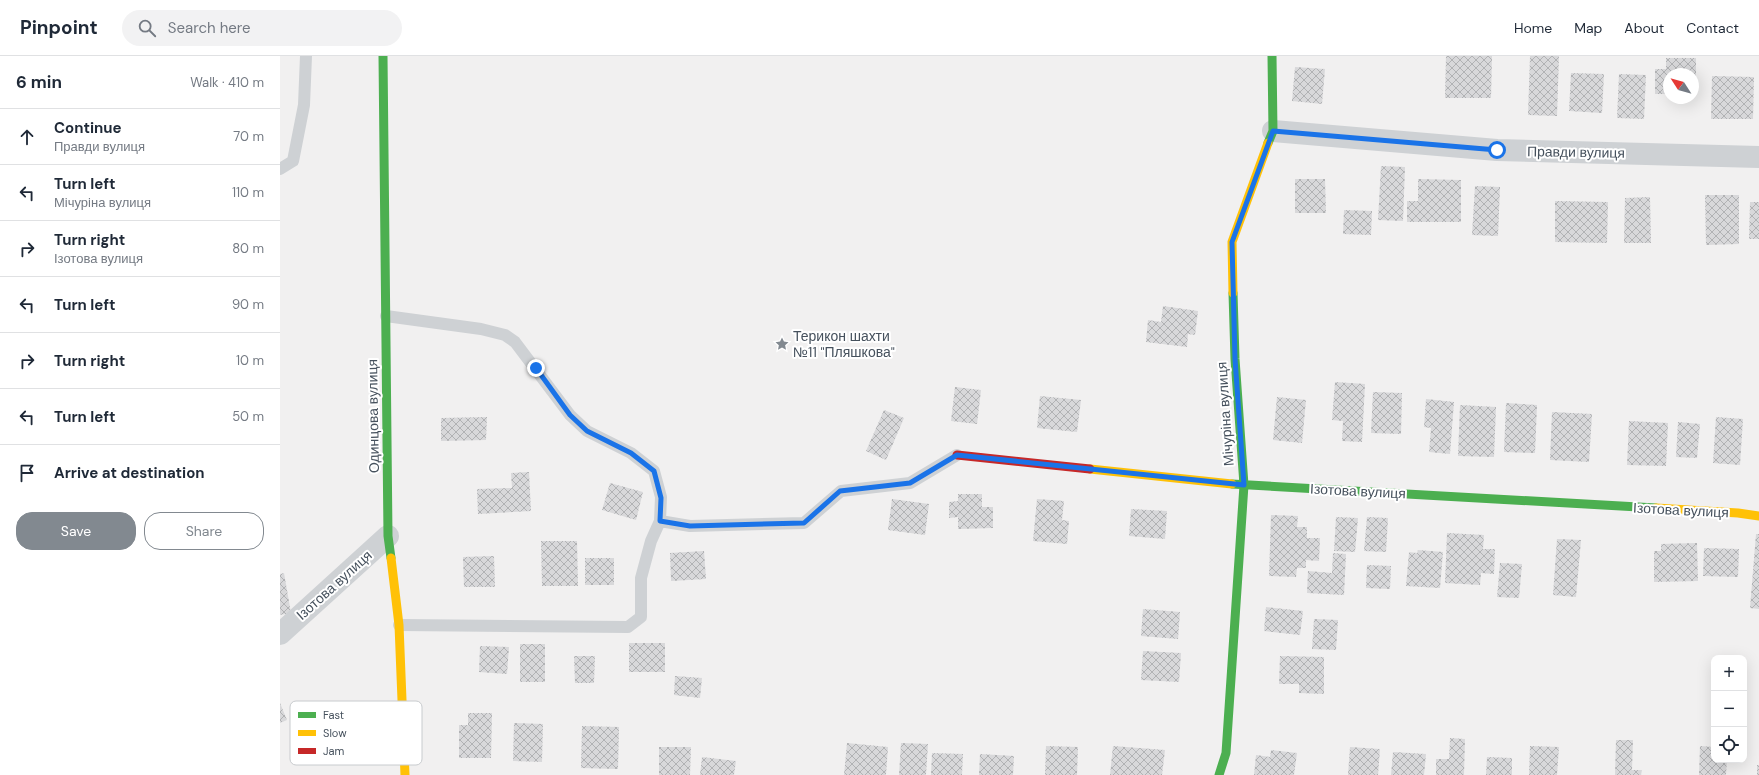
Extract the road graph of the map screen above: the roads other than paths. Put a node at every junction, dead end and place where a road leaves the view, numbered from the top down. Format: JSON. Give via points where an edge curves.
{"nodes":[{"id":1,"x":306,"y":56,"type":"edge"},
{"id":2,"x":383,"y":56,"type":"edge"},
{"id":3,"x":1272,"y":56,"type":"edge"},
{"id":4,"x":1273,"y":131,"type":"junction"},
{"id":5,"x":1759,"y":157,"type":"edge"},
{"id":6,"x":280,"y":169,"type":"edge"},
{"id":7,"x":386,"y":316,"type":"junction"},
{"id":8,"x":957,"y":455,"type":"joint"},
{"id":9,"x":1244,"y":485,"type":"junction"},
{"id":10,"x":1759,"y":516,"type":"edge"},
{"id":11,"x":660,"y":521,"type":"junction"},
{"id":12,"x":388,"y":536,"type":"junction"},
{"id":13,"x":399,"y":625,"type":"junction"},
{"id":14,"x":280,"y":634,"type":"edge"},
{"id":15,"x":402,"y":701,"type":"edge"},
{"id":16,"x":405,"y":765,"type":"edge"},
{"id":17,"x":405,"y":775,"type":"edge"},
{"id":18,"x":1219,"y":775,"type":"edge"}],
"edges":[{"from":1,"to":6,"type":"lane","via":[[304,105],[293,161]]},
{"from":2,"to":7,"type":"street","name":"Одинцова вулиця"},
{"from":3,"to":4,"type":"street","name":"Мічуріна вулиця"},
{"from":4,"to":5,"type":"street","name":"Правди вулиця","via":[[1497,150]]},
{"from":4,"to":9,"type":"street","name":"Мічуріна вулиця","via":[[1232,242],[1235,359]]},
{"from":7,"to":11,"type":"lane","via":[[481,329],[505,335],[516,342],[570,415],[587,431],[631,453],[654,471],[661,498]]},
{"from":7,"to":12,"type":"street","name":"Одинцова вулиця"},
{"from":8,"to":9,"type":"street","name":"Ізотова вулиця"},
{"from":8,"to":11,"type":"lane","via":[[910,483],[840,491],[804,523],[690,526]]},
{"from":9,"to":10,"type":"street","name":"Ізотова вулиця","via":[[1730,512]]},
{"from":9,"to":18,"type":"street","name":"Мічуріна вулиця","via":[[1226,753]]},
{"from":11,"to":13,"type":"lane","via":[[651,541],[641,578],[641,617],[628,627]]},
{"from":12,"to":13,"type":"street","name":"Одинцова вулиця"},
{"from":12,"to":14,"type":"street","name":"Ізотова вулиця"},
{"from":13,"to":15,"type":"street","name":"Одинцова вулиця"},
{"from":16,"to":17,"type":"street","name":"Одинцова вулиця"}]}
